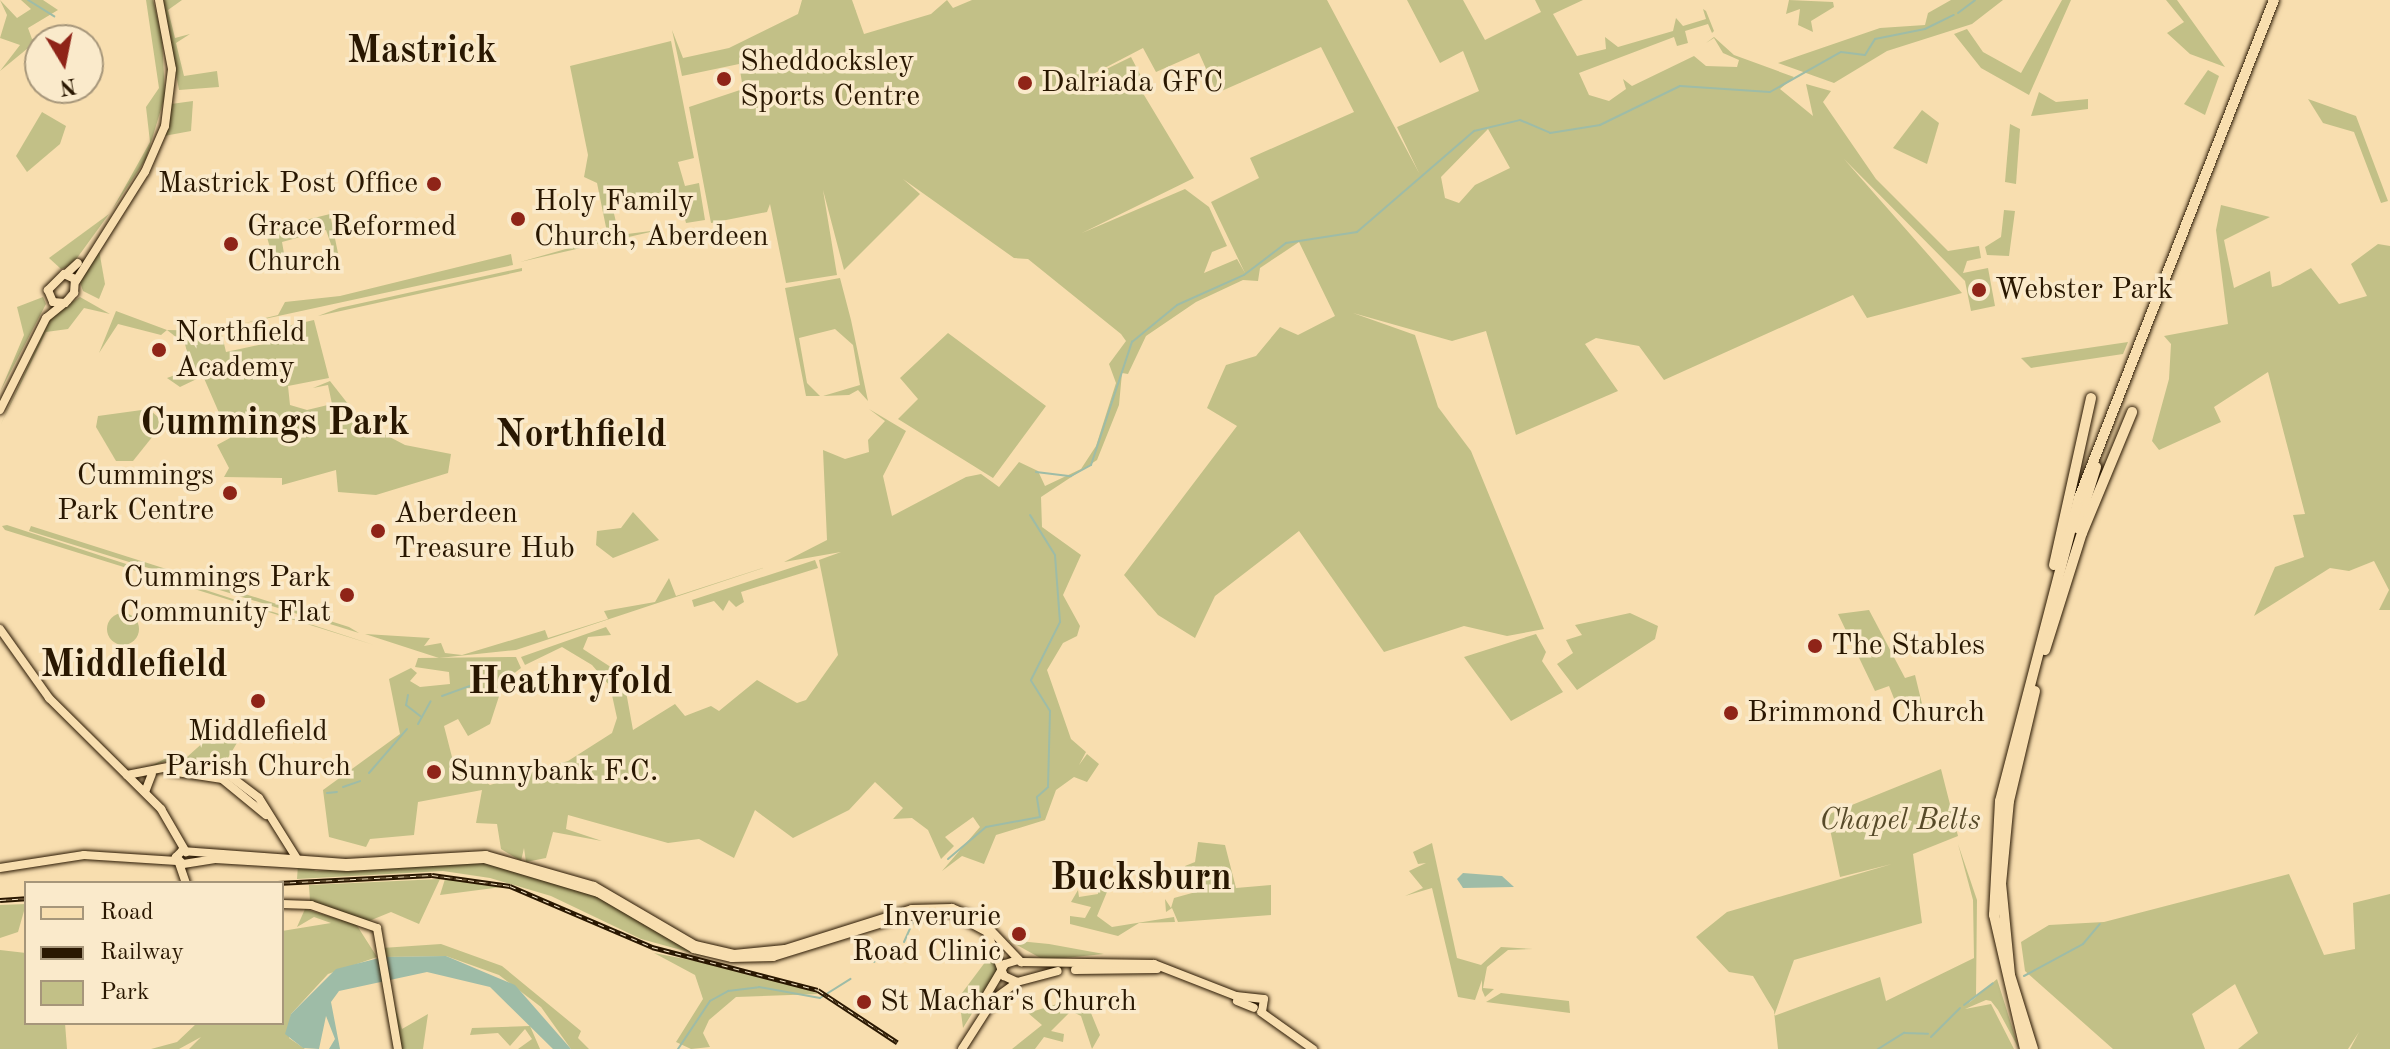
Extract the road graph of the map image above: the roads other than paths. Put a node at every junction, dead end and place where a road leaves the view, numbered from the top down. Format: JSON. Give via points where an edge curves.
{"nodes":[{"id":1,"x":157,"y":0,"type":"edge"},
{"id":2,"x":2276,"y":0,"type":"edge"},
{"id":3,"x":66,"y":274,"type":"junction"},
{"id":4,"x":76,"y":281,"type":"junction"},
{"id":5,"x":51,"y":300,"type":"junction"},
{"id":6,"x":65,"y":303,"type":"junction"},
{"id":7,"x":2091,"y":398,"type":"dead end"},
{"id":8,"x":0,"y":399,"type":"edge"},
{"id":9,"x":0,"y":410,"type":"edge"},
{"id":10,"x":2132,"y":412,"type":"dead end"},
{"id":11,"x":0,"y":629,"type":"edge"},
{"id":12,"x":0,"y":637,"type":"edge"},
{"id":13,"x":2040,"y":657,"type":"junction"},
{"id":14,"x":154,"y":771,"type":"junction"},
{"id":15,"x":127,"y":779,"type":"junction"},
{"id":16,"x":145,"y":792,"type":"junction"},
{"id":17,"x":282,"y":853,"type":"junction"},
{"id":18,"x":182,"y":857,"type":"junction"},
{"id":19,"x":296,"y":859,"type":"junction"},
{"id":20,"x":0,"y":866,"type":"edge"},
{"id":21,"x":186,"y":881,"type":"edge"},
{"id":22,"x":284,"y":904,"type":"edge"},
{"id":23,"x":997,"y":937,"type":"junction"},
{"id":24,"x":1020,"y":961,"type":"junction"},
{"id":25,"x":1058,"y":967,"type":"junction"},
{"id":26,"x":1003,"y":969,"type":"junction"},
{"id":27,"x":1019,"y":982,"type":"junction"},
{"id":28,"x":1260,"y":1006,"type":"junction"},
{"id":29,"x":398,"y":1049,"type":"edge"},
{"id":30,"x":959,"y":1049,"type":"edge"},
{"id":31,"x":1313,"y":1049,"type":"edge"},
{"id":32,"x":1321,"y":1049,"type":"edge"},
{"id":33,"x":2023,"y":1049,"type":"edge"},
{"id":34,"x":2035,"y":1049,"type":"edge"}],
"edges":[{"from":1,"to":3,"type":"main road","via":[[167,63],[159,131],[138,175]]},
{"from":1,"to":4,"type":"main road","via":[[172,69],[165,126],[145,172]]},
{"from":2,"to":13,"type":"highway","via":[[2110,414]]},
{"from":3,"to":4,"type":"main road"},
{"from":3,"to":5,"type":"main road","via":[[49,285]]},
{"from":4,"to":6,"type":"main road"},
{"from":5,"to":6,"type":"main road"},
{"from":5,"to":8,"type":"main road"},
{"from":6,"to":9,"type":"main road","via":[[46,318]]},
{"from":7,"to":13,"type":"highway","via":[[2073,454]]},
{"from":10,"to":13,"type":"highway","via":[[2082,533]]},
{"from":11,"to":15,"type":"main road","via":[[49,698]]},
{"from":12,"to":15,"type":"main road","via":[[46,701]]},
{"from":13,"to":33,"type":"highway","via":[[1997,823],[1994,915]]},
{"from":13,"to":34,"type":"highway","via":[[2005,824],[2005,938]]},
{"from":14,"to":15,"type":"main road"},
{"from":14,"to":16,"type":"main road"},
{"from":14,"to":17,"type":"main road","via":[[192,771],[234,785],[269,819]]},
{"from":14,"to":19,"type":"main road","via":[[194,765],[235,778],[265,806]]},
{"from":15,"to":16,"type":"main road"},
{"from":15,"to":18,"type":"main road","via":[[165,820]]},
{"from":16,"to":18,"type":"main road"},
{"from":17,"to":18,"type":"main road"},
{"from":17,"to":19,"type":"main road"},
{"from":18,"to":19,"type":"main road"},
{"from":18,"to":20,"type":"main road","via":[[84,855]]},
{"from":18,"to":20,"type":"main road","via":[[50,855]]},
{"from":18,"to":21,"type":"main road"},
{"from":19,"to":23,"type":"main road","via":[[346,863],[446,853],[494,857],[594,886],[695,945],[724,954],[785,949],[930,907],[967,912]]},
{"from":19,"to":26,"type":"main road","via":[[347,867],[492,860],[598,893],[694,949],[732,958],[773,957],[902,917],[948,911],[990,934]]},
{"from":22,"to":29,"type":"main road","via":[[311,905],[372,932]]},
{"from":23,"to":24,"type":"main road"},
{"from":23,"to":25,"type":"main road","via":[[1017,954]]},
{"from":24,"to":25,"type":"main road"},
{"from":24,"to":26,"type":"main road"},
{"from":24,"to":27,"type":"main road"},
{"from":25,"to":28,"type":"main road","via":[[1146,962]]},
{"from":26,"to":27,"type":"main road"},
{"from":26,"to":30,"type":"main road"},
{"from":27,"to":28,"type":"main road","via":[[1054,971],[1150,968]]},
{"from":27,"to":30,"type":"main road","via":[[983,1010]]},
{"from":28,"to":31,"type":"main road"},
{"from":28,"to":32,"type":"main road"}]}
